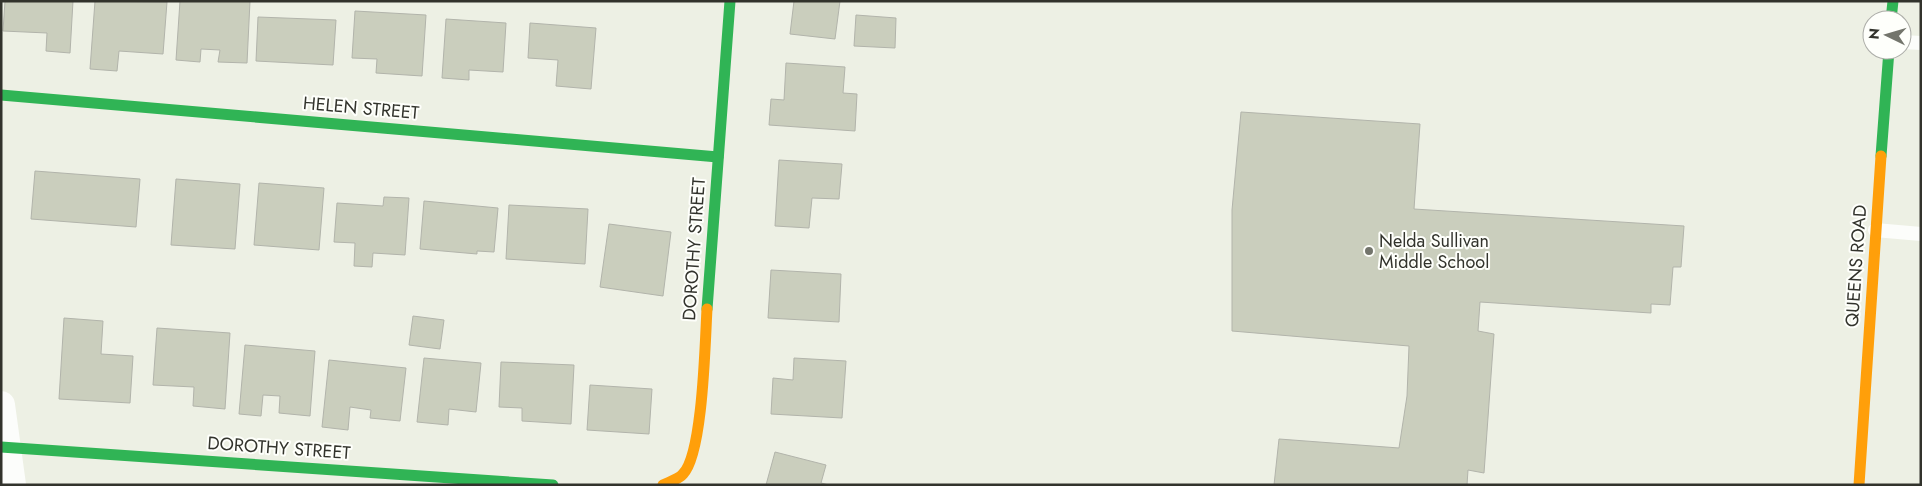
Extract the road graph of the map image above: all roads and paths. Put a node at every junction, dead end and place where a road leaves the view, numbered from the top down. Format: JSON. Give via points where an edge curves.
{"nodes":[{"id":1,"x":730,"y":1,"type":"edge"},
{"id":2,"x":1888,"y":60,"type":"edge"},
{"id":3,"x":1,"y":94,"type":"edge"},
{"id":4,"x":718,"y":157,"type":"junction"},
{"id":5,"x":1875,"y":230,"type":"junction"},
{"id":6,"x":1921,"y":234,"type":"edge"},
{"id":7,"x":1,"y":406,"type":"edge"},
{"id":8,"x":4,"y":447,"type":"edge"},
{"id":9,"x":12,"y":485,"type":"edge"},
{"id":10,"x":553,"y":485,"type":"edge"},
{"id":11,"x":663,"y":485,"type":"edge"},
{"id":12,"x":1859,"y":485,"type":"edge"}],
"edges":[{"from":1,"to":4,"type":"street","name":"DOROTHY STREET"},
{"from":2,"to":5,"type":"street","name":"QUEENS ROAD"},
{"from":3,"to":4,"type":"street","name":"HELEN STREET"},
{"from":4,"to":11,"type":"street","name":"DOROTHY STREET","via":[[698,433],[690,462],[682,474]]},
{"from":5,"to":6,"type":"lane"},
{"from":5,"to":12,"type":"street","name":"QUEENS ROAD"},
{"from":7,"to":8,"type":"street"},
{"from":8,"to":9,"type":"street"},
{"from":8,"to":10,"type":"street","name":"DOROTHY STREET"}]}
